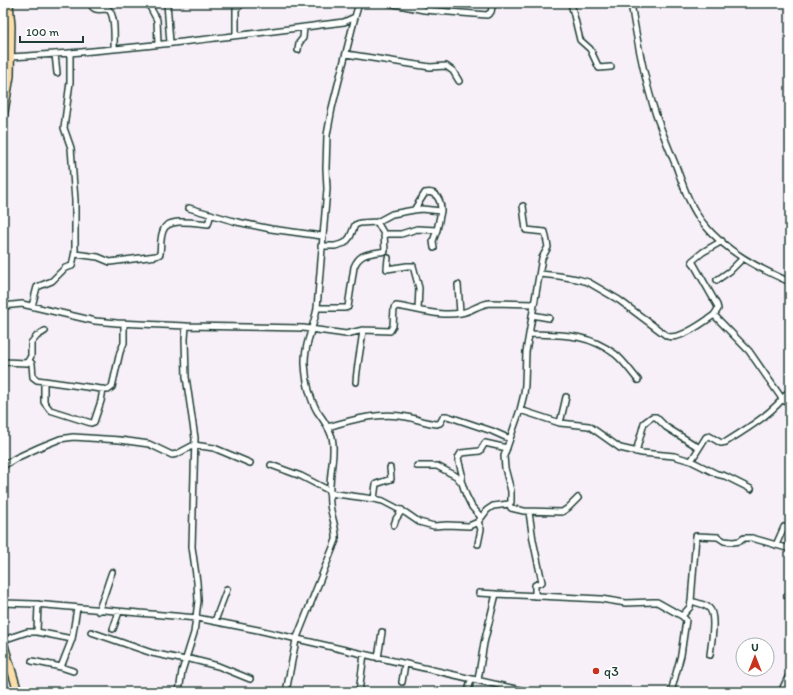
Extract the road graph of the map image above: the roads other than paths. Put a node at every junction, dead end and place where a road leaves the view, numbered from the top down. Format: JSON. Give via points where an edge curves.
{"nodes":[{"id":1,"x":9,"y":3,"type":"edge"},
{"id":2,"x":90,"y":3,"type":"edge"},
{"id":3,"x":148,"y":3,"type":"edge"},
{"id":4,"x":167,"y":3,"type":"edge"},
{"id":5,"x":243,"y":3,"type":"edge"},
{"id":6,"x":359,"y":3,"type":"edge"},
{"id":7,"x":389,"y":3,"type":"edge"},
{"id":8,"x":493,"y":3,"type":"edge"},
{"id":9,"x":571,"y":3,"type":"edge"},
{"id":10,"x":631,"y":3,"type":"edge"},
{"id":11,"x":414,"y":5,"type":"edge"},
{"id":12,"x":3,"y":11,"type":"edge"},
{"id":13,"x":11,"y":14,"type":"junction"},
{"id":14,"x":355,"y":17,"type":"junction"},
{"id":15,"x":304,"y":27,"type":"junction"},
{"id":16,"x":236,"y":35,"type":"junction"},
{"id":17,"x":170,"y":43,"type":"junction"},
{"id":18,"x":158,"y":44,"type":"junction"},
{"id":19,"x":114,"y":49,"type":"junction"},
{"id":20,"x":298,"y":50,"type":"dead end"},
{"id":21,"x":70,"y":53,"type":"junction"},
{"id":22,"x":55,"y":54,"type":"junction"},
{"id":23,"x":346,"y":54,"type":"junction"},
{"id":24,"x":10,"y":57,"type":"junction"},
{"id":25,"x":611,"y":67,"type":"dead end"},
{"id":26,"x":57,"y":73,"type":"dead end"},
{"id":27,"x":6,"y":76,"type":"edge"},
{"id":28,"x":459,"y":81,"type":"dead end"},
{"id":29,"x":3,"y":118,"type":"edge"},
{"id":30,"x":523,"y":206,"type":"dead end"},
{"id":31,"x":189,"y":208,"type":"dead end"},
{"id":32,"x":414,"y":210,"type":"junction"},
{"id":33,"x":441,"y":212,"type":"junction"},
{"id":34,"x":211,"y":214,"type":"junction"},
{"id":35,"x":377,"y":222,"type":"junction"},
{"id":36,"x":437,"y":230,"type":"junction"},
{"id":37,"x":384,"y":234,"type":"junction"},
{"id":38,"x":322,"y":236,"type":"junction"},
{"id":39,"x":722,"y":241,"type":"junction"},
{"id":40,"x":321,"y":246,"type":"junction"},
{"id":41,"x":434,"y":248,"type":"dead end"},
{"id":42,"x":75,"y":254,"type":"junction"},
{"id":43,"x":388,"y":258,"type":"dead end"},
{"id":44,"x":743,"y":258,"type":"junction"},
{"id":45,"x":540,"y":274,"type":"junction"},
{"id":46,"x":717,"y":280,"type":"dead end"},
{"id":47,"x":790,"y":282,"type":"edge"},
{"id":48,"x":458,"y":285,"type":"dead end"},
{"id":49,"x":534,"y":304,"type":"junction"},
{"id":50,"x":3,"y":306,"type":"edge"},
{"id":51,"x":32,"y":306,"type":"junction"},
{"id":52,"x":317,"y":308,"type":"junction"},
{"id":53,"x":418,"y":310,"type":"junction"},
{"id":54,"x":460,"y":314,"type":"junction"},
{"id":55,"x":532,"y":315,"type":"junction"},
{"id":56,"x":714,"y":315,"type":"junction"},
{"id":57,"x":549,"y":318,"type":"dead end"},
{"id":58,"x":124,"y":324,"type":"junction"},
{"id":59,"x":186,"y":326,"type":"junction"},
{"id":60,"x":312,"y":329,"type":"junction"},
{"id":61,"x":363,"y":330,"type":"junction"},
{"id":62,"x":45,"y":331,"type":"dead end"},
{"id":63,"x":529,"y":334,"type":"junction"},
{"id":64,"x":29,"y":360,"type":"junction"},
{"id":65,"x":3,"y":362,"type":"edge"},
{"id":66,"x":638,"y":380,"type":"dead end"},
{"id":67,"x":44,"y":382,"type":"junction"},
{"id":68,"x":356,"y":382,"type":"dead end"},
{"id":69,"x":103,"y":389,"type":"junction"},
{"id":70,"x":790,"y":390,"type":"edge"},
{"id":71,"x":566,"y":397,"type":"dead end"},
{"id":72,"x":783,"y":400,"type":"junction"},
{"id":73,"x":790,"y":404,"type":"edge"},
{"id":74,"x":520,"y":410,"type":"junction"},
{"id":75,"x":560,"y":423,"type":"junction"},
{"id":76,"x":328,"y":427,"type":"junction"},
{"id":77,"x":510,"y":440,"type":"junction"},
{"id":78,"x":194,"y":446,"type":"junction"},
{"id":79,"x":698,"y":447,"type":"junction"},
{"id":80,"x":507,"y":448,"type":"junction"},
{"id":81,"x":636,"y":452,"type":"junction"},
{"id":82,"x":690,"y":461,"type":"junction"},
{"id":83,"x":250,"y":463,"type":"dead end"},
{"id":84,"x":271,"y":465,"type":"dead end"},
{"id":85,"x":3,"y":466,"type":"edge"},
{"id":86,"x":417,"y":466,"type":"dead end"},
{"id":87,"x":390,"y":468,"type":"dead end"},
{"id":88,"x":461,"y":481,"type":"junction"},
{"id":89,"x":751,"y":489,"type":"dead end"},
{"id":90,"x":330,"y":492,"type":"junction"},
{"id":91,"x":578,"y":498,"type":"dead end"},
{"id":92,"x":374,"y":499,"type":"junction"},
{"id":93,"x":509,"y":504,"type":"junction"},
{"id":94,"x":402,"y":510,"type":"junction"},
{"id":95,"x":529,"y":512,"type":"junction"},
{"id":96,"x":479,"y":519,"type":"junction"},
{"id":97,"x":394,"y":525,"type":"dead end"},
{"id":98,"x":784,"y":527,"type":"dead end"},
{"id":99,"x":478,"y":544,"type":"dead end"},
{"id":100,"x":776,"y":545,"type":"junction"},
{"id":101,"x":790,"y":549,"type":"edge"},
{"id":102,"x":112,"y":572,"type":"dead end"},
{"id":103,"x":227,"y":590,"type":"dead end"},
{"id":104,"x":480,"y":593,"type":"dead end"},
{"id":105,"x":496,"y":594,"type":"junction"},
{"id":106,"x":535,"y":596,"type":"junction"},
{"id":107,"x":692,"y":601,"type":"junction"},
{"id":108,"x":3,"y":603,"type":"edge"},
{"id":109,"x":38,"y":604,"type":"junction"},
{"id":110,"x":77,"y":608,"type":"junction"},
{"id":111,"x":98,"y":610,"type":"junction"},
{"id":112,"x":119,"y":612,"type":"junction"},
{"id":113,"x":682,"y":616,"type":"junction"},
{"id":114,"x":196,"y":618,"type":"junction"},
{"id":115,"x":215,"y":621,"type":"junction"},
{"id":116,"x":113,"y":629,"type":"dead end"},
{"id":117,"x":37,"y":632,"type":"junction"},
{"id":118,"x":91,"y":632,"type":"dead end"},
{"id":119,"x":382,"y":632,"type":"dead end"},
{"id":120,"x":72,"y":639,"type":"junction"},
{"id":121,"x":296,"y":640,"type":"junction"},
{"id":122,"x":3,"y":641,"type":"edge"},
{"id":123,"x":364,"y":654,"type":"junction"},
{"id":124,"x":710,"y":655,"type":"dead end"},
{"id":125,"x":378,"y":658,"type":"junction"},
{"id":126,"x":186,"y":659,"type":"junction"},
{"id":127,"x":32,"y":661,"type":"dead end"},
{"id":128,"x":405,"y":664,"type":"junction"},
{"id":129,"x":61,"y":667,"type":"junction"},
{"id":130,"x":73,"y":671,"type":"dead end"},
{"id":131,"x":790,"y":673,"type":"edge"},
{"id":132,"x":471,"y":678,"type":"junction"},
{"id":133,"x":250,"y":679,"type":"dead end"},
{"id":134,"x":478,"y":680,"type":"junction"},
{"id":135,"x":402,"y":682,"type":"dead end"},
{"id":136,"x":18,"y":692,"type":"edge"},
{"id":137,"x":179,"y":692,"type":"edge"},
{"id":138,"x":286,"y":692,"type":"edge"},
{"id":139,"x":359,"y":692,"type":"edge"},
{"id":140,"x":468,"y":692,"type":"edge"},
{"id":141,"x":529,"y":692,"type":"edge"},
{"id":142,"x":671,"y":692,"type":"edge"},
{"id":143,"x":781,"y":692,"type":"edge"}],
"edges":[{"from":1,"to":13,"type":"highway"},
{"from":2,"to":19,"type":"street","via":[[95,9],[108,9],[111,12]]},
{"from":3,"to":18,"type":"street","via":[[157,20]]},
{"from":4,"to":17,"type":"street"},
{"from":5,"to":16,"type":"street","via":[[236,9]]},
{"from":6,"to":14,"type":"street"},
{"from":7,"to":11,"type":"street"},
{"from":8,"to":11,"type":"street","via":[[491,12],[487,15]]},
{"from":9,"to":25,"type":"street","via":[[580,40],[590,49],[599,68]]},
{"from":10,"to":39,"type":"street","via":[[656,115],[691,202],[703,223]]},
{"from":12,"to":13,"type":"street"},
{"from":13,"to":24,"type":"highway"},
{"from":14,"to":15,"type":"street","via":[[344,22]]},
{"from":14,"to":23,"type":"street"},
{"from":15,"to":16,"type":"street"},
{"from":15,"to":20,"type":"street"},
{"from":16,"to":17,"type":"street"},
{"from":17,"to":18,"type":"street"},
{"from":18,"to":19,"type":"street"},
{"from":19,"to":21,"type":"street"},
{"from":21,"to":22,"type":"street"},
{"from":21,"to":42,"type":"street","via":[[70,82],[64,128],[72,148]]},
{"from":22,"to":24,"type":"street"},
{"from":22,"to":26,"type":"street"},
{"from":23,"to":28,"type":"street","via":[[430,68],[446,66],[453,71]]},
{"from":23,"to":38,"type":"street","via":[[327,135],[327,189]]},
{"from":24,"to":27,"type":"highway"},
{"from":27,"to":29,"type":"highway"},
{"from":30,"to":45,"type":"street","via":[[526,230],[546,234],[548,247],[542,258]]},
{"from":31,"to":34,"type":"street"},
{"from":32,"to":33,"type":"street"},
{"from":32,"to":33,"type":"street","via":[[422,196],[428,192],[434,193],[439,200]]},
{"from":32,"to":35,"type":"street","via":[[392,214]]},
{"from":33,"to":36,"type":"street"},
{"from":34,"to":38,"type":"street","via":[[271,229]]},
{"from":34,"to":42,"type":"street","via":[[208,224],[173,222],[167,225],[162,232],[160,254],[156,256],[110,262],[98,257]]},
{"from":35,"to":37,"type":"street"},
{"from":35,"to":40,"type":"street","via":[[355,225],[345,243]]},
{"from":36,"to":37,"type":"street","via":[[416,229],[402,234]]},
{"from":36,"to":41,"type":"street","via":[[433,241]]},
{"from":37,"to":52,"type":"street","via":[[385,251],[361,256],[356,261],[348,307]]},
{"from":38,"to":40,"type":"street"},
{"from":39,"to":44,"type":"street"},
{"from":39,"to":56,"type":"street","via":[[692,261],[717,305],[718,309]]},
{"from":40,"to":52,"type":"street"},
{"from":42,"to":51,"type":"street","via":[[72,266],[64,268],[52,281],[36,288]]},
{"from":43,"to":53,"type":"street","via":[[387,269],[413,266],[418,288]]},
{"from":44,"to":46,"type":"street"},
{"from":44,"to":47,"type":"street"},
{"from":45,"to":49,"type":"street"},
{"from":45,"to":56,"type":"street","via":[[588,282],[619,300],[670,338],[693,329]]},
{"from":48,"to":54,"type":"street"},
{"from":49,"to":54,"type":"street","via":[[484,303]]},
{"from":49,"to":55,"type":"street"},
{"from":50,"to":51,"type":"street"},
{"from":51,"to":58,"type":"street","via":[[90,320]]},
{"from":52,"to":60,"type":"street"},
{"from":53,"to":54,"type":"street","via":[[438,314]]},
{"from":53,"to":61,"type":"street","via":[[396,306],[390,331]]},
{"from":55,"to":57,"type":"street"},
{"from":55,"to":63,"type":"street"},
{"from":56,"to":72,"type":"street","via":[[749,351]]},
{"from":58,"to":59,"type":"street"},
{"from":58,"to":69,"type":"street","via":[[124,343],[112,387],[108,390]]},
{"from":59,"to":60,"type":"street"},
{"from":59,"to":78,"type":"street","via":[[186,377]]},
{"from":60,"to":61,"type":"street","via":[[346,334]]},
{"from":60,"to":76,"type":"street","via":[[306,346],[306,375],[316,409]]},
{"from":61,"to":68,"type":"street","via":[[361,351],[356,365]]},
{"from":62,"to":64,"type":"street","via":[[31,343]]},
{"from":63,"to":66,"type":"street","via":[[587,339],[616,355]]},
{"from":63,"to":74,"type":"street"},
{"from":64,"to":65,"type":"street","via":[[25,364]]},
{"from":64,"to":67,"type":"street","via":[[32,364],[33,378]]},
{"from":67,"to":69,"type":"street"},
{"from":67,"to":69,"type":"street","via":[[44,402],[50,410],[91,423],[94,422]]},
{"from":70,"to":72,"type":"street"},
{"from":71,"to":75,"type":"street"},
{"from":72,"to":73,"type":"street"},
{"from":72,"to":79,"type":"street","via":[[765,417],[726,442],[721,443],[708,436]]},
{"from":74,"to":75,"type":"street"},
{"from":74,"to":77,"type":"street"},
{"from":75,"to":81,"type":"street","via":[[589,426],[620,448]]},
{"from":76,"to":77,"type":"street","via":[[350,420],[389,415],[437,424],[447,416],[492,431]]},
{"from":76,"to":90,"type":"street","via":[[334,448]]},
{"from":77,"to":80,"type":"street"},
{"from":78,"to":83,"type":"street","via":[[214,448]]},
{"from":78,"to":85,"type":"street","via":[[172,455],[149,444],[66,438],[40,447]]},
{"from":78,"to":114,"type":"street","via":[[192,547],[198,590]]},
{"from":79,"to":81,"type":"street","via":[[666,427],[656,417],[652,417],[644,423]]},
{"from":79,"to":82,"type":"street"},
{"from":80,"to":88,"type":"street","via":[[485,443],[480,452],[461,453],[458,458]]},
{"from":80,"to":93,"type":"street","via":[[504,462],[512,498]]},
{"from":81,"to":82,"type":"street","via":[[674,456]]},
{"from":82,"to":89,"type":"street"},
{"from":84,"to":90,"type":"street","via":[[301,476]]},
{"from":86,"to":88,"type":"street","via":[[437,466]]},
{"from":87,"to":92,"type":"street","via":[[391,479],[376,484]]},
{"from":88,"to":96,"type":"street"},
{"from":90,"to":92,"type":"street"},
{"from":90,"to":121,"type":"street","via":[[336,540]]},
{"from":91,"to":95,"type":"street","via":[[562,512]]},
{"from":92,"to":94,"type":"street"},
{"from":93,"to":95,"type":"street","via":[[511,508]]},
{"from":93,"to":96,"type":"street","via":[[493,506]]},
{"from":94,"to":96,"type":"street","via":[[419,522],[434,526],[469,526]]},
{"from":94,"to":97,"type":"street"},
{"from":95,"to":106,"type":"street","via":[[542,582],[535,585]]},
{"from":96,"to":99,"type":"street","via":[[481,529]]},
{"from":98,"to":100,"type":"street"},
{"from":100,"to":101,"type":"street"},
{"from":100,"to":107,"type":"street","via":[[752,538],[733,542],[718,537],[696,536]]},
{"from":102,"to":111,"type":"street"},
{"from":103,"to":115,"type":"street"},
{"from":104,"to":105,"type":"street"},
{"from":105,"to":106,"type":"street"},
{"from":105,"to":134,"type":"street"},
{"from":106,"to":113,"type":"street","via":[[626,603],[655,602]]},
{"from":107,"to":113,"type":"street"},
{"from":107,"to":124,"type":"street","via":[[709,607],[712,612]]},
{"from":108,"to":109,"type":"street"},
{"from":109,"to":110,"type":"street"},
{"from":109,"to":117,"type":"street"},
{"from":110,"to":111,"type":"street"},
{"from":110,"to":120,"type":"street"},
{"from":111,"to":112,"type":"street"},
{"from":112,"to":114,"type":"street"},
{"from":112,"to":116,"type":"street"},
{"from":113,"to":142,"type":"street","via":[[686,623]]},
{"from":114,"to":115,"type":"street"},
{"from":114,"to":126,"type":"street"},
{"from":115,"to":121,"type":"street"},
{"from":117,"to":120,"type":"street"},
{"from":117,"to":122,"type":"street","via":[[27,632]]},
{"from":118,"to":126,"type":"street","via":[[152,653]]},
{"from":119,"to":125,"type":"street"},
{"from":120,"to":129,"type":"street"},
{"from":121,"to":123,"type":"street"},
{"from":121,"to":138,"type":"street"},
{"from":122,"to":136,"type":"highway"},
{"from":123,"to":125,"type":"street"},
{"from":123,"to":139,"type":"street"},
{"from":125,"to":128,"type":"street"},
{"from":126,"to":133,"type":"street","via":[[218,666]]},
{"from":126,"to":137,"type":"street","via":[[180,676]]},
{"from":127,"to":129,"type":"street"},
{"from":128,"to":132,"type":"street"},
{"from":128,"to":135,"type":"street"},
{"from":129,"to":130,"type":"street"},
{"from":131,"to":143,"type":"street"},
{"from":132,"to":134,"type":"street"},
{"from":132,"to":140,"type":"street"},
{"from":134,"to":141,"type":"street"}]}
